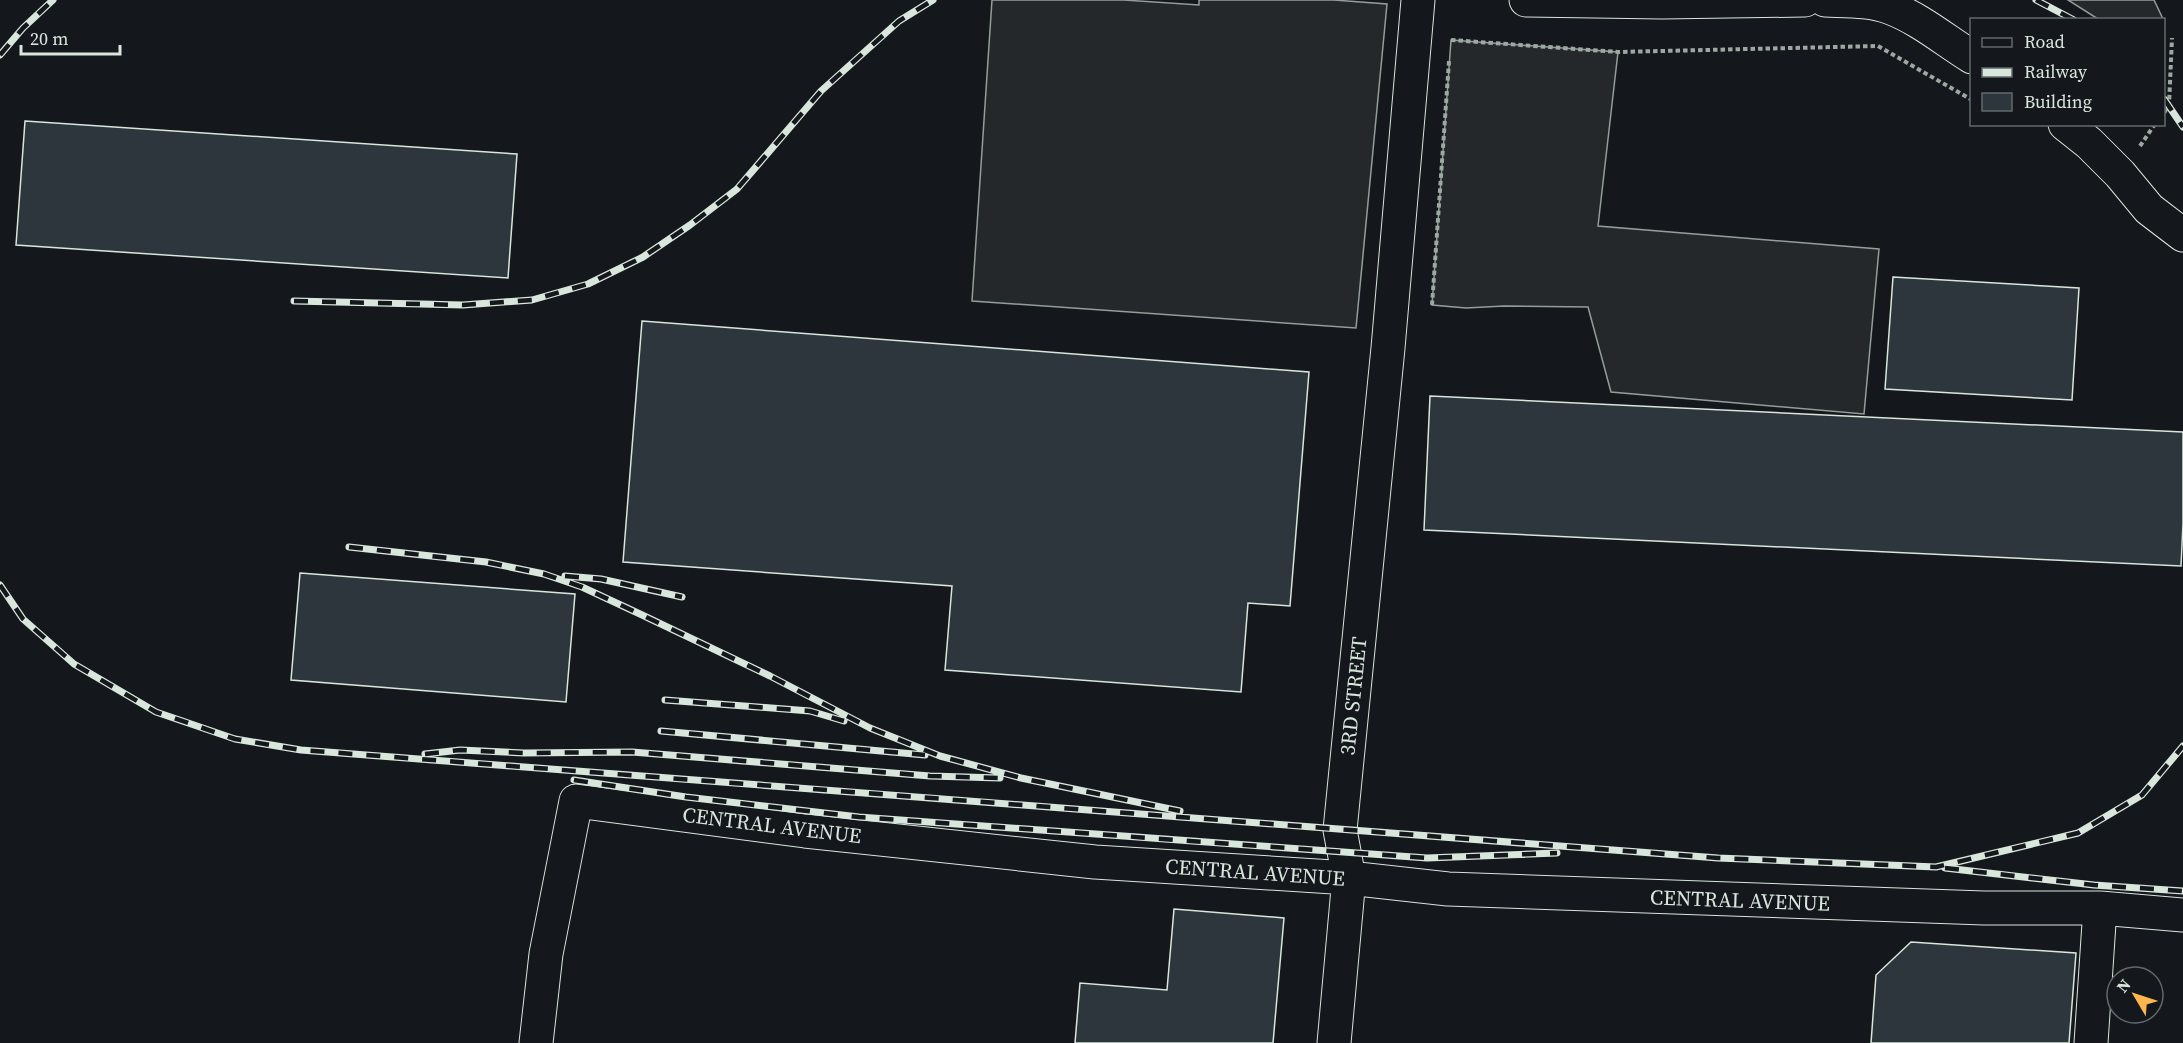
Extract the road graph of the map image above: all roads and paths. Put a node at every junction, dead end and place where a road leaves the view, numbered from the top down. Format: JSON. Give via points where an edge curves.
{"nodes":[{"id":1,"x":1418,"y":0,"type":"edge"},
{"id":2,"x":1526,"y":0,"type":"edge"},
{"id":3,"x":1805,"y":0,"type":"edge"},
{"id":4,"x":1825,"y":0,"type":"edge"},
{"id":5,"x":1451,"y":30,"type":"dead end"},
{"id":6,"x":2172,"y":38,"type":"dead end"},
{"id":7,"x":1451,"y":40,"type":"junction"},
{"id":8,"x":1970,"y":56,"type":"edge"},
{"id":9,"x":1970,"y":99,"type":"edge"},
{"id":10,"x":2165,"y":110,"type":"edge"},
{"id":11,"x":2068,"y":126,"type":"edge"},
{"id":12,"x":2183,"y":235,"type":"edge"},
{"id":13,"x":1432,"y":305,"type":"dead end"},
{"id":14,"x":1349,"y":878,"type":"junction"},
{"id":15,"x":2100,"y":908,"type":"junction"},
{"id":16,"x":2183,"y":915,"type":"edge"},
{"id":17,"x":536,"y":1043,"type":"edge"},
{"id":18,"x":1334,"y":1043,"type":"edge"},
{"id":19,"x":2091,"y":1043,"type":"edge"}],
"edges":[{"from":1,"to":14,"type":"street","name":"3RD STREET","via":[[1340,830]]},
{"from":2,"to":3,"type":"street"},
{"from":4,"to":8,"type":"street","via":[[1861,1],[1890,8]]},
{"from":5,"to":7,"type":"path"},
{"from":6,"to":10,"type":"path","via":[[2169,105]]},
{"from":7,"to":9,"type":"path","via":[[1618,52],[1878,46]]},
{"from":7,"to":13,"type":"path"},
{"from":11,"to":12,"type":"street","via":[[2089,143],[2150,208]]},
{"from":14,"to":15,"type":"street","name":"CENTRAL AVENUE","via":[[1448,890],[1984,908]]},
{"from":14,"to":17,"type":"street","name":"CENTRAL AVENUE","via":[[1095,862],[805,831],[576,801],[546,954]]},
{"from":14,"to":18,"type":"street","name":"3RD STREET"},
{"from":15,"to":16,"type":"street","name":"CENTRAL AVENUE"},
{"from":15,"to":19,"type":"street"}]}
